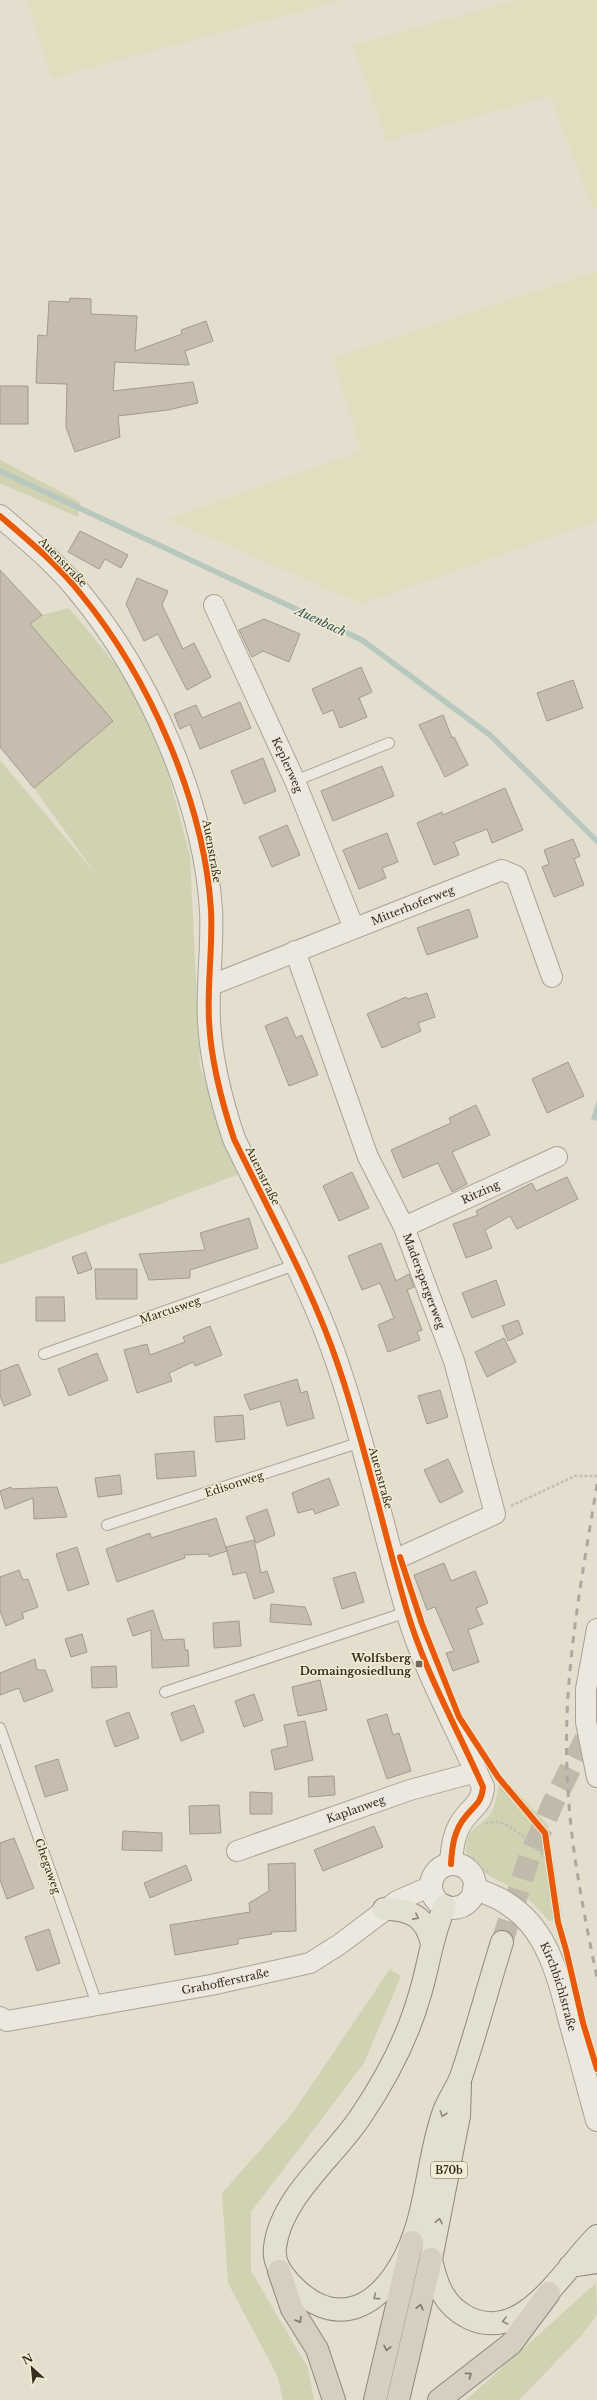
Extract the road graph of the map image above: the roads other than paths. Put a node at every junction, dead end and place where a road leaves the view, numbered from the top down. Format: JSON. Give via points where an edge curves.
{"nodes":[{"id":1,"x":0,"y":516,"type":"edge"},
{"id":2,"x":214,"y":605,"type":"dead end"},
{"id":3,"x":389,"y":743,"type":"dead end"},
{"id":4,"x":295,"y":781,"type":"junction"},
{"id":5,"x":354,"y":928,"type":"junction"},
{"id":6,"x":295,"y":951,"type":"junction"},
{"id":7,"x":552,"y":977,"type":"dead end"},
{"id":8,"x":209,"y":986,"type":"junction"},
{"id":9,"x":557,"y":1157,"type":"dead end"},
{"id":10,"x":404,"y":1227,"type":"junction"},
{"id":11,"x":295,"y":1265,"type":"junction"},
{"id":12,"x":44,"y":1354,"type":"dead end"},
{"id":13,"x":361,"y":1442,"type":"junction"},
{"id":14,"x":107,"y":1526,"type":"dead end"},
{"id":15,"x":394,"y":1560,"type":"junction"},
{"id":16,"x":407,"y":1612,"type":"junction"},
{"id":17,"x":597,"y":1629,"type":"edge"},
{"id":18,"x":165,"y":1692,"type":"dead end"},
{"id":19,"x":0,"y":1728,"type":"edge"},
{"id":20,"x":476,"y":1772,"type":"junction"},
{"id":21,"x":597,"y":1777,"type":"edge"},
{"id":22,"x":237,"y":1851,"type":"dead end"},
{"id":23,"x":451,"y":1864,"type":"junction"},
{"id":24,"x":474,"y":1889,"type":"junction"},
{"id":25,"x":438,"y":1898,"type":"junction"},
{"id":26,"x":384,"y":1909,"type":"junction"},
{"id":27,"x":502,"y":1942,"type":"tunnel mouth"},
{"id":28,"x":432,"y":1944,"type":"junction"},
{"id":29,"x":97,"y":2004,"type":"junction"},
{"id":30,"x":2,"y":2022,"type":"edge"},
{"id":31,"x":460,"y":2079,"type":"junction"},
{"id":32,"x":597,"y":2120,"type":"edge"},
{"id":33,"x":597,"y":2236,"type":"edge"},
{"id":34,"x":412,"y":2242,"type":"junction"},
{"id":35,"x":431,"y":2259,"type":"junction"},
{"id":36,"x":597,"y":2262,"type":"edge"},
{"id":37,"x":570,"y":2266,"type":"junction"},
{"id":38,"x":279,"y":2271,"type":"junction"},
{"id":39,"x":549,"y":2293,"type":"junction"},
{"id":40,"x":334,"y":2400,"type":"edge"},
{"id":41,"x":375,"y":2400,"type":"edge"},
{"id":42,"x":398,"y":2400,"type":"edge"},
{"id":43,"x":439,"y":2400,"type":"edge"}],
"edges":[{"from":1,"to":8,"type":"street","name":"Auenstraße","via":[[56,566],[107,628],[129,664],[173,753],[190,798],[207,873],[211,911]]},
{"from":2,"to":4,"type":"street","name":"Keplerweg"},
{"from":3,"to":4,"type":"lane"},
{"from":4,"to":5,"type":"street","name":"Keplerweg"},
{"from":5,"to":6,"type":"street","name":"Mitterhoferweg"},
{"from":5,"to":7,"type":"street","name":"Mitterhoferweg","via":[[502,870],[516,876]]},
{"from":6,"to":8,"type":"street","name":"Mitterhoferweg"},
{"from":6,"to":10,"type":"street","name":"Maderspergerweg","via":[[368,1157]]},
{"from":8,"to":11,"type":"street","name":"Auenstraße","via":[[211,1051],[223,1106],[234,1139]]},
{"from":9,"to":10,"type":"street","name":"Ritzing"},
{"from":10,"to":15,"type":"street","name":"Maderspergerweg","via":[[454,1361],[495,1514]]},
{"from":11,"to":12,"type":"lane","name":"Marcusweg"},
{"from":11,"to":13,"type":"street","name":"Auenstraße","via":[[334,1354]]},
{"from":13,"to":14,"type":"lane","name":"Edisonweg"},
{"from":13,"to":15,"type":"street","name":"Auenstraße"},
{"from":15,"to":16,"type":"street","name":"Auenstraße"},
{"from":16,"to":18,"type":"lane"},
{"from":16,"to":20,"type":"street","name":"Auenstraße","via":[[445,1710]]},
{"from":17,"to":21,"type":"street","via":[[586,1689],[586,1722]]},
{"from":19,"to":29,"type":"lane","name":"Ghegaweg"},
{"from":20,"to":22,"type":"street","name":"Kaplanweg","via":[[410,1790]]},
{"from":20,"to":23,"type":"street","name":"Auenstraße","via":[[483,1787],[482,1797],[457,1829],[452,1843]]},
{"from":23,"to":24,"type":"street","via":[[462,1866],[470,1872]]},
{"from":23,"to":25,"type":"street","via":[[437,1871],[432,1880]]},
{"from":24,"to":25,"type":"street","via":[[470,1899],[462,1906]]},
{"from":24,"to":32,"type":"street","name":"Kirchbichlstraße","via":[[503,1900],[518,1910],[543,1940],[556,1968]]},
{"from":25,"to":26,"type":"street","name":"Grahofferstraße","via":[[422,1890]]},
{"from":25,"to":28,"type":"main road","via":[[438,1920]]},
{"from":26,"to":28,"type":"main road","one_way":true,"via":[[397,1909],[423,1920],[429,1930]]},
{"from":26,"to":29,"type":"street","name":"Grahofferstraße","via":[[340,1944],[310,1963],[211,1985]]},
{"from":27,"to":31,"type":"main road","number":"B70b"},
{"from":28,"to":38,"type":"main road","via":[[420,1996],[394,2061],[361,2117],[290,2205],[281,2224],[275,2251]]},
{"from":29,"to":30,"type":"street","name":"Grahofferstraße"},
{"from":31,"to":34,"type":"main road","number":"B70b","one_way":true,"via":[[443,2113]]},
{"from":35,"to":31,"type":"main road","number":"B70b","one_way":true,"via":[[459,2116]]},
{"from":33,"to":37,"type":"main road"},
{"from":34,"to":38,"type":"main road","one_way":true,"via":[[385,2290],[358,2307],[341,2310],[327,2308],[310,2300]]},
{"from":34,"to":41,"type":"highway","one_way":true},
{"from":39,"to":35,"type":"main road","one_way":true,"via":[[518,2318],[481,2324],[458,2313],[444,2298]]},
{"from":42,"to":35,"type":"highway","one_way":true},
{"from":36,"to":37,"type":"main road"},
{"from":37,"to":39,"type":"main road"},
{"from":38,"to":40,"type":"highway","one_way":true,"via":[[292,2309],[317,2350]]},
{"from":43,"to":39,"type":"highway","one_way":true,"via":[[511,2344],[524,2330]]}]}
